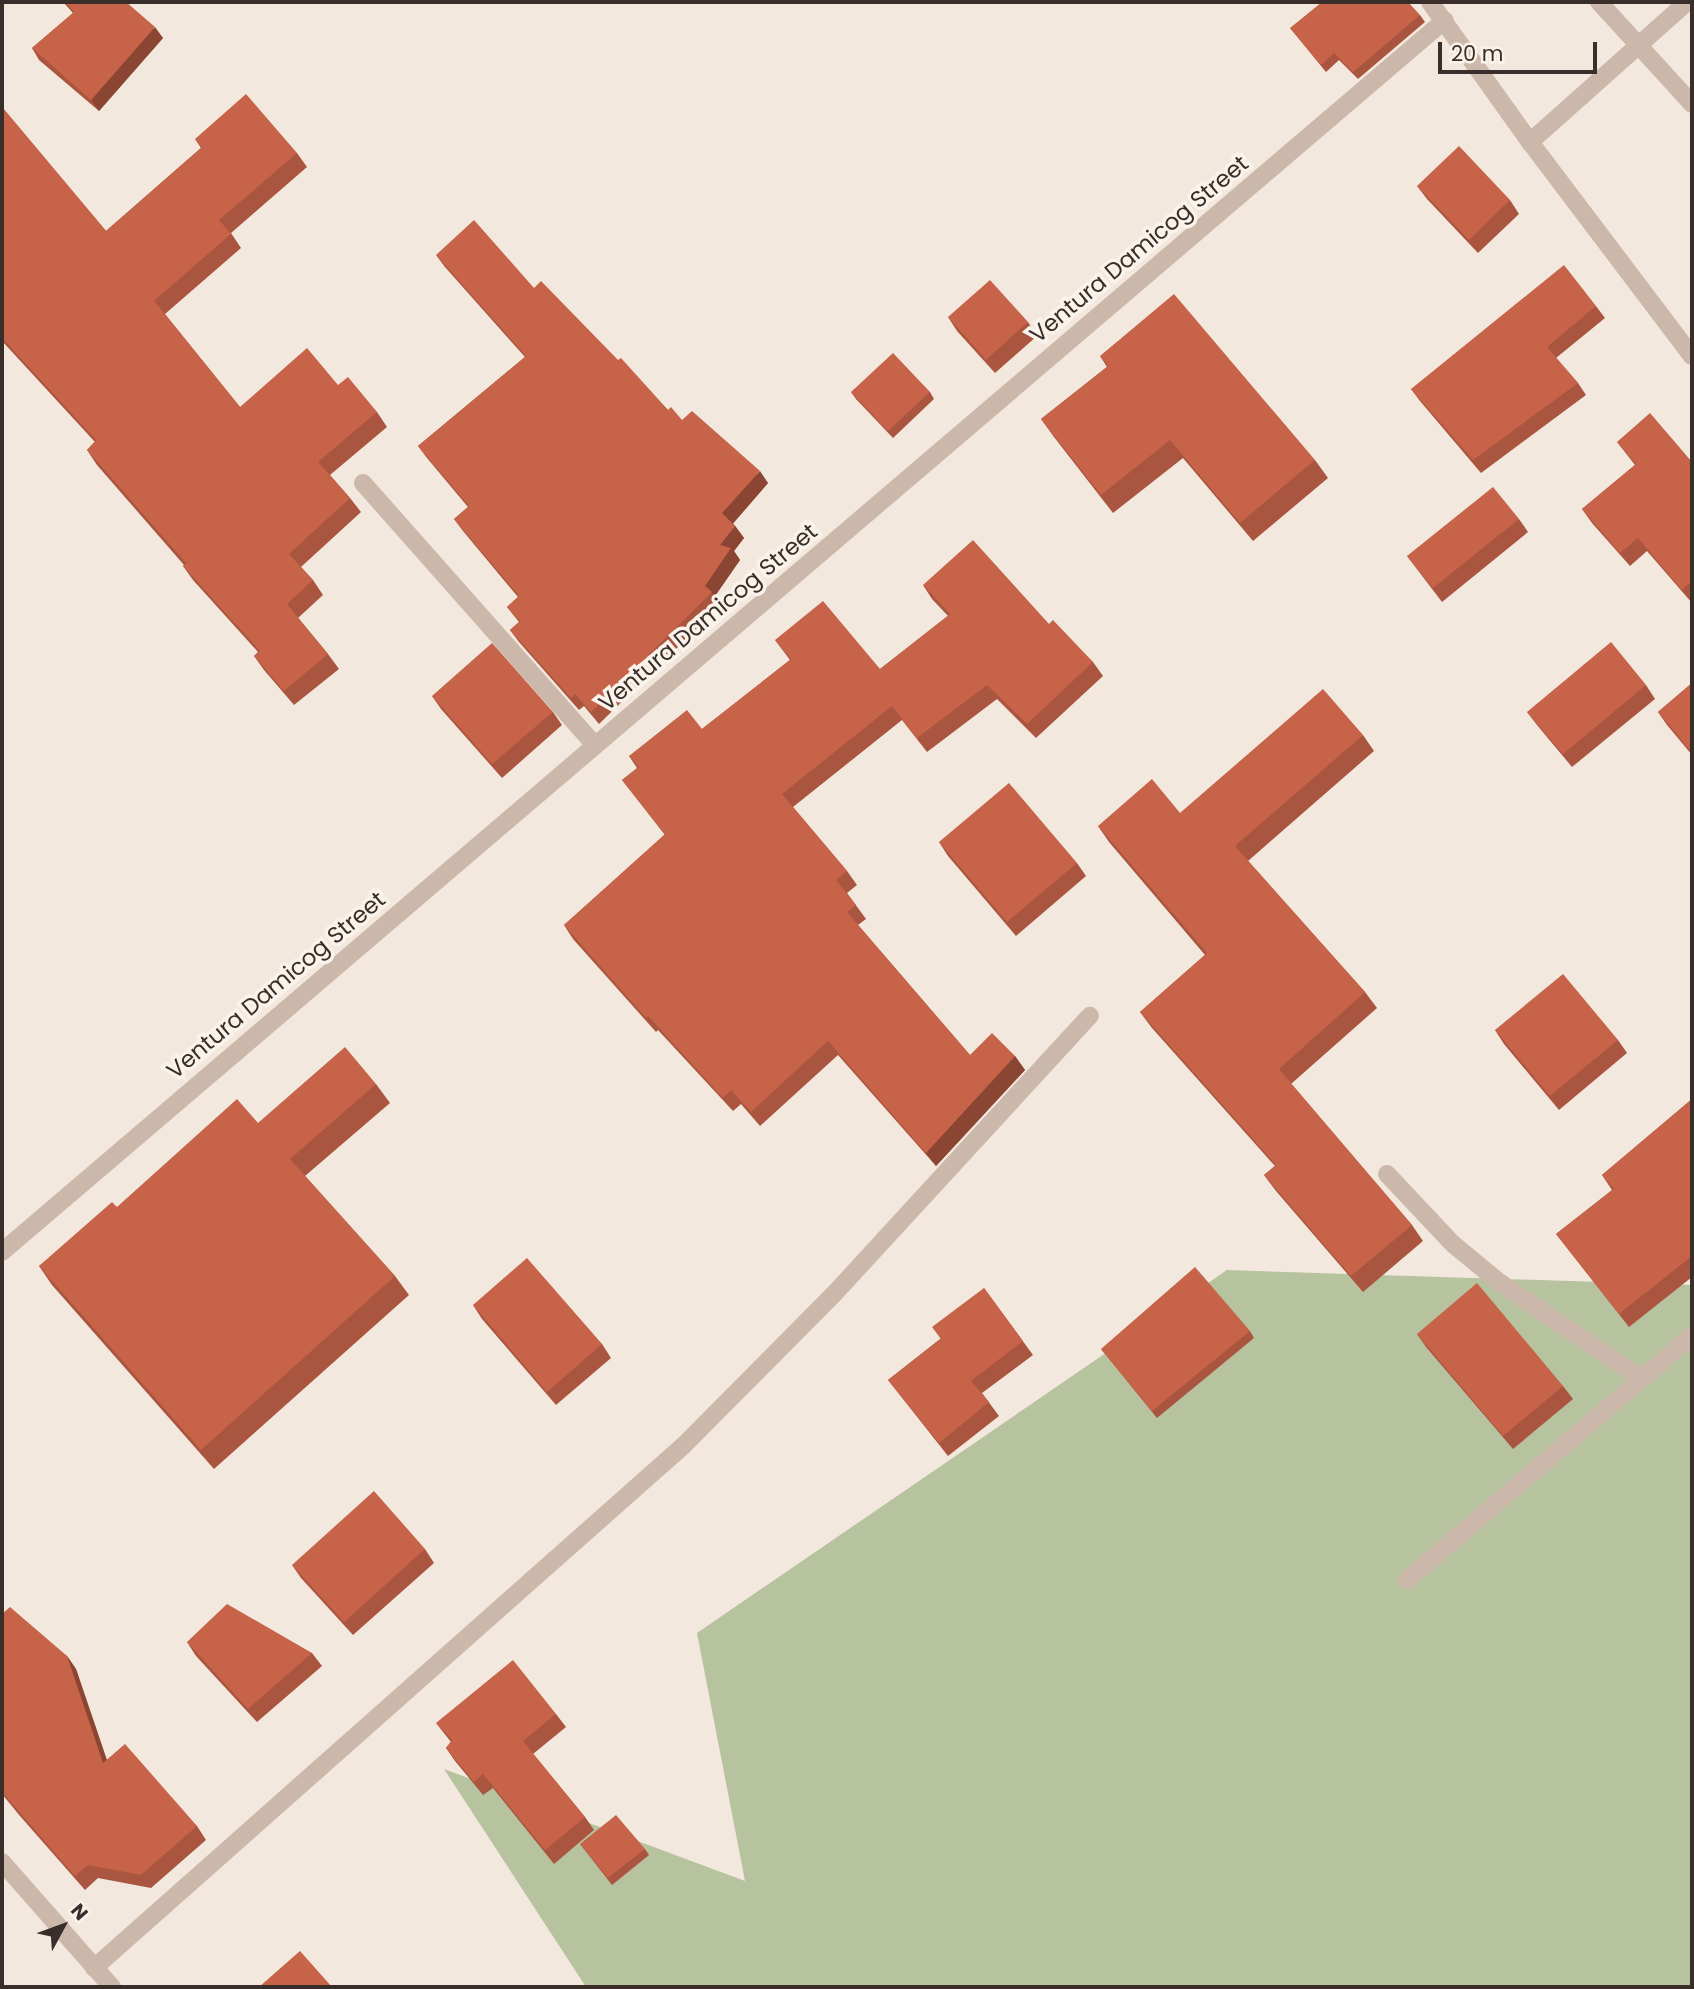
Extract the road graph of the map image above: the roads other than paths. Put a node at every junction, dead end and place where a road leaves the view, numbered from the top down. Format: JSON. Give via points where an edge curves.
{"nodes":[{"id":1,"x":1430,"y":2,"type":"edge"},
{"id":2,"x":1599,"y":2,"type":"edge"},
{"id":3,"x":1687,"y":2,"type":"edge"},
{"id":4,"x":1445,"y":20,"type":"junction"},
{"id":5,"x":1639,"y":45,"type":"junction"},
{"id":6,"x":1692,"y":104,"type":"edge"},
{"id":7,"x":1530,"y":142,"type":"junction"},
{"id":8,"x":1692,"y":356,"type":"edge"},
{"id":9,"x":363,"y":483,"type":"dead end"},
{"id":10,"x":595,"y":745,"type":"junction"},
{"id":11,"x":1090,"y":1016,"type":"dead end"},
{"id":12,"x":1387,"y":1174,"type":"dead end"},
{"id":13,"x":2,"y":1252,"type":"edge"},
{"id":14,"x":1692,"y":1336,"type":"edge"},
{"id":15,"x":1642,"y":1379,"type":"junction"},
{"id":16,"x":1407,"y":1580,"type":"dead end"},
{"id":17,"x":2,"y":1862,"type":"edge"},
{"id":18,"x":94,"y":1968,"type":"junction"},
{"id":19,"x":112,"y":1987,"type":"edge"}],
"edges":[{"from":1,"to":4,"type":"street"},
{"from":2,"to":5,"type":"street"},
{"from":3,"to":5,"type":"street"},
{"from":4,"to":7,"type":"street"},
{"from":4,"to":10,"type":"street","name":"Ventura Damicog Street"},
{"from":5,"to":6,"type":"street"},
{"from":5,"to":7,"type":"street"},
{"from":7,"to":8,"type":"street"},
{"from":9,"to":10,"type":"street"},
{"from":10,"to":13,"type":"street","name":"Ventura Damicog Street"},
{"from":11,"to":18,"type":"street","via":[[834,1294],[683,1446]]},
{"from":12,"to":15,"type":"street","via":[[1471,1259]]},
{"from":14,"to":15,"type":"street"},
{"from":15,"to":16,"type":"street"},
{"from":17,"to":18,"type":"street"},
{"from":18,"to":19,"type":"street"}]}
